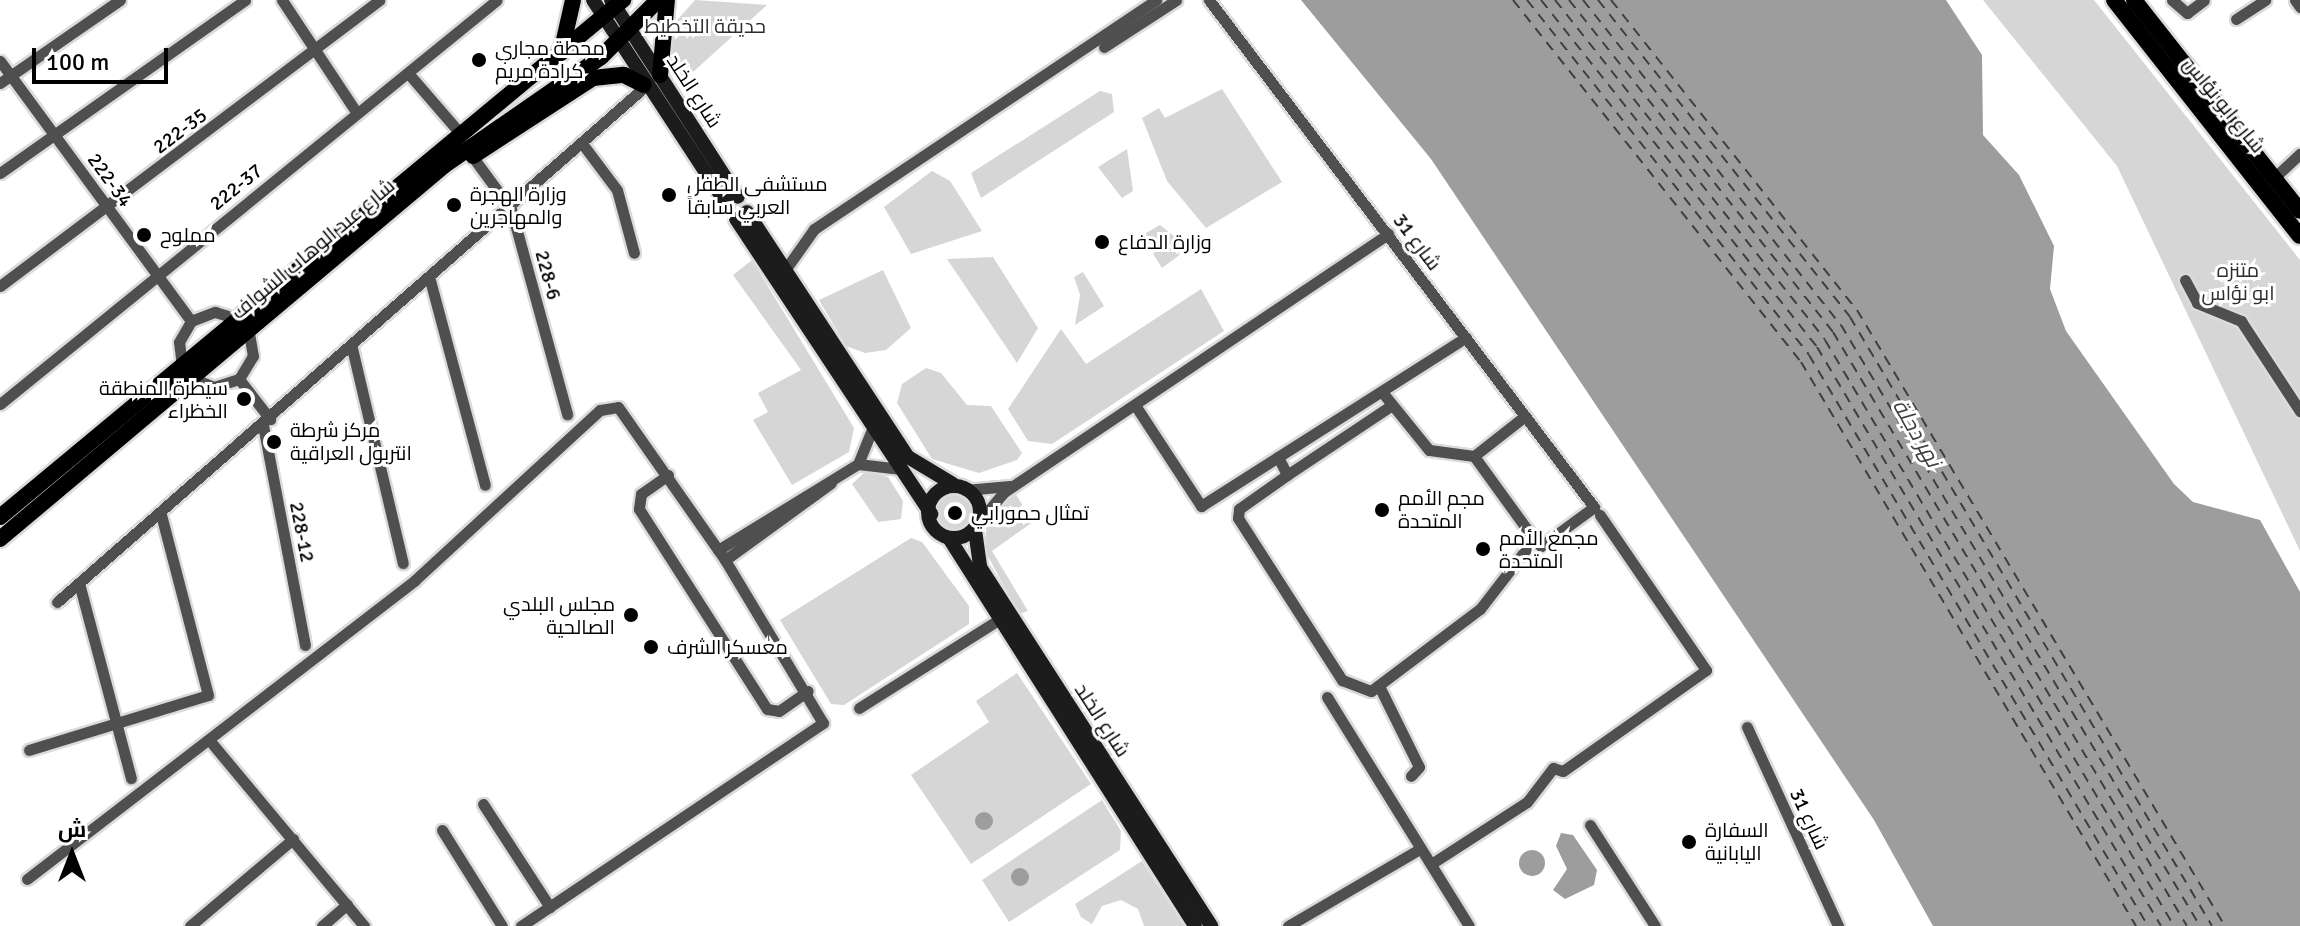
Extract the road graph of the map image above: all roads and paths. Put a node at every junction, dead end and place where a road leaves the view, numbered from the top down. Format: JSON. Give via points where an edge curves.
{"nodes":[{"id":1,"x":120,"y":0,"type":"edge"},
{"id":2,"x":245,"y":0,"type":"edge"},
{"id":3,"x":282,"y":0,"type":"edge"},
{"id":4,"x":379,"y":0,"type":"edge"},
{"id":5,"x":497,"y":0,"type":"edge"},
{"id":6,"x":573,"y":0,"type":"edge"},
{"id":7,"x":593,"y":0,"type":"edge"},
{"id":8,"x":658,"y":0,"type":"edge"},
{"id":9,"x":667,"y":0,"type":"edge"},
{"id":10,"x":1156,"y":0,"type":"edge"},
{"id":11,"x":1176,"y":0,"type":"edge"},
{"id":12,"x":1209,"y":0,"type":"edge"},
{"id":13,"x":2114,"y":0,"type":"edge"},
{"id":14,"x":2172,"y":0,"type":"edge"},
{"id":15,"x":2204,"y":0,"type":"edge"},
{"id":16,"x":2265,"y":0,"type":"edge"},
{"id":17,"x":2295,"y":0,"type":"edge"},
{"id":18,"x":2140,"y":2,"type":"edge"},
{"id":19,"x":614,"y":6,"type":"edge"},
{"id":20,"x":2300,"y":7,"type":"edge"},
{"id":21,"x":2236,"y":19,"type":"dead end"},
{"id":22,"x":631,"y":30,"type":"junction"},
{"id":23,"x":617,"y":42,"type":"junction"},
{"id":24,"x":1104,"y":47,"type":"dead end"},
{"id":25,"x":316,"y":50,"type":"junction"},
{"id":26,"x":560,"y":56,"type":"junction"},
{"id":27,"x":0,"y":61,"type":"edge"},
{"id":28,"x":408,"y":73,"type":"junction"},
{"id":29,"x":660,"y":75,"type":"junction"},
{"id":30,"x":11,"y":76,"type":"junction"},
{"id":31,"x":0,"y":83,"type":"edge"},
{"id":32,"x":644,"y":85,"type":"junction"},
{"id":33,"x":356,"y":112,"type":"junction"},
{"id":34,"x":459,"y":132,"type":"junction"},
{"id":35,"x":55,"y":136,"type":"junction"},
{"id":36,"x":584,"y":146,"type":"junction"},
{"id":37,"x":2300,"y":154,"type":"edge"},
{"id":38,"x":472,"y":156,"type":"junction"},
{"id":39,"x":445,"y":165,"type":"junction"},
{"id":40,"x":0,"y":173,"type":"edge"},
{"id":41,"x":2275,"y":177,"type":"junction"},
{"id":42,"x":108,"y":208,"type":"junction"},
{"id":43,"x":511,"y":209,"type":"junction"},
{"id":44,"x":2300,"y":211,"type":"edge"},
{"id":45,"x":1388,"y":234,"type":"junction"},
{"id":46,"x":2300,"y":236,"type":"edge"},
{"id":47,"x":634,"y":253,"type":"dead end"},
{"id":48,"x":785,"y":270,"type":"junction"},
{"id":49,"x":157,"y":275,"type":"junction"},
{"id":50,"x":430,"y":280,"type":"junction"},
{"id":51,"x":2185,"y":280,"type":"dead end"},
{"id":52,"x":0,"y":286,"type":"edge"},
{"id":53,"x":191,"y":321,"type":"junction"},
{"id":54,"x":243,"y":324,"type":"junction"},
{"id":55,"x":1466,"y":337,"type":"junction"},
{"id":56,"x":352,"y":348,"type":"junction"},
{"id":57,"x":843,"y":368,"type":"junction"},
{"id":58,"x":186,"y":372,"type":"junction"},
{"id":59,"x":239,"y":379,"type":"junction"},
{"id":60,"x":1382,"y":392,"type":"junction"},
{"id":61,"x":0,"y":404,"type":"edge"},
{"id":62,"x":1135,"y":405,"type":"junction"},
{"id":63,"x":1392,"y":405,"type":"junction"},
{"id":64,"x":2300,"y":411,"type":"edge"},
{"id":65,"x":567,"y":414,"type":"dead end"},
{"id":66,"x":1525,"y":416,"type":"junction"},
{"id":67,"x":266,"y":422,"type":"junction"},
{"id":68,"x":873,"y":427,"type":"junction"},
{"id":69,"x":1474,"y":456,"type":"junction"},
{"id":70,"x":1278,"y":457,"type":"junction"},
{"id":71,"x":858,"y":464,"type":"junction"},
{"id":72,"x":901,"y":469,"type":"junction"},
{"id":73,"x":668,"y":475,"type":"junction"},
{"id":74,"x":1287,"y":475,"type":"junction"},
{"id":75,"x":1019,"y":483,"type":"junction"},
{"id":76,"x":485,"y":485,"type":"dead end"},
{"id":77,"x":959,"y":487,"type":"junction"},
{"id":78,"x":1597,"y":511,"type":"junction"},
{"id":79,"x":161,"y":514,"type":"junction"},
{"id":80,"x":931,"y":514,"type":"junction"},
{"id":81,"x":0,"y":517,"type":"edge"},
{"id":82,"x":976,"y":527,"type":"junction"},
{"id":83,"x":949,"y":538,"type":"junction"},
{"id":84,"x":0,"y":539,"type":"edge"},
{"id":85,"x":1534,"y":539,"type":"junction"},
{"id":86,"x":721,"y":555,"type":"junction"},
{"id":87,"x":403,"y":563,"type":"dead end"},
{"id":88,"x":79,"y":583,"type":"junction"},
{"id":89,"x":57,"y":602,"type":"dead end"},
{"id":90,"x":998,"y":620,"type":"junction"},
{"id":91,"x":305,"y":645,"type":"dead end"},
{"id":92,"x":1379,"y":686,"type":"junction"},
{"id":93,"x":808,"y":691,"type":"junction"},
{"id":94,"x":1327,"y":697,"type":"dead end"},
{"id":95,"x":859,"y":708,"type":"dead end"},
{"id":96,"x":116,"y":725,"type":"junction"},
{"id":97,"x":1747,"y":727,"type":"dead end"},
{"id":98,"x":210,"y":741,"type":"junction"},
{"id":99,"x":29,"y":750,"type":"dead end"},
{"id":100,"x":1411,"y":776,"type":"dead end"},
{"id":101,"x":131,"y":778,"type":"dead end"},
{"id":102,"x":483,"y":804,"type":"dead end"},
{"id":103,"x":1590,"y":825,"type":"dead end"},
{"id":104,"x":442,"y":830,"type":"dead end"},
{"id":105,"x":293,"y":839,"type":"junction"},
{"id":106,"x":1420,"y":849,"type":"junction"},
{"id":107,"x":1431,"y":864,"type":"junction"},
{"id":108,"x":27,"y":879,"type":"dead end"},
{"id":109,"x":347,"y":904,"type":"junction"},
{"id":110,"x":550,"y":907,"type":"junction"},
{"id":111,"x":190,"y":926,"type":"edge"},
{"id":112,"x":322,"y":926,"type":"edge"},
{"id":113,"x":364,"y":926,"type":"edge"},
{"id":114,"x":502,"y":926,"type":"edge"},
{"id":115,"x":521,"y":926,"type":"edge"},
{"id":116,"x":1195,"y":926,"type":"edge"},
{"id":117,"x":1211,"y":926,"type":"edge"},
{"id":118,"x":1288,"y":926,"type":"edge"},
{"id":119,"x":1469,"y":926,"type":"edge"},
{"id":120,"x":1655,"y":926,"type":"edge"},
{"id":121,"x":1838,"y":926,"type":"edge"}],
"edges":[{"from":1,"to":30,"type":"street"},
{"from":2,"to":35,"type":"street"},
{"from":3,"to":25,"type":"street"},
{"from":4,"to":25,"type":"street","name":"222-35"},
{"from":5,"to":28,"type":"street","name":"222-37"},
{"from":6,"to":26,"type":"main road"},
{"from":7,"to":19,"type":"main road"},
{"from":8,"to":22,"type":"main road","name":"شارع عبد الوهاب الشواف"},
{"from":9,"to":29,"type":"main road"},
{"from":10,"to":48,"type":"street","via":[[814,229]]},
{"from":11,"to":24,"type":"street"},
{"from":12,"to":45,"type":"street","name":"شارع 31"},
{"from":13,"to":46,"type":"main road","name":"شارع ابو نؤاس"},
{"from":14,"to":15,"type":"street","via":[[2187,13]]},
{"from":16,"to":21,"type":"street"},
{"from":17,"to":20,"type":"street"},
{"from":18,"to":41,"type":"main road","name":"شارع ابو نؤاس"},
{"from":19,"to":22,"type":"main road","name":"شارع الخلد"},
{"from":19,"to":23,"type":"main road","name":"شارع الخلد"},
{"from":19,"to":26,"type":"main road","name":"شارع عبد الوهاب الشواف"},
{"from":22,"to":23,"type":"main road","name":"شارع عبد الوهاب الشواف"},
{"from":22,"to":29,"type":"main road","name":"شارع الخلد"},
{"from":23,"to":32,"type":"main road","name":"شارع الخلد"},
{"from":23,"to":39,"type":"main road","name":"شارع عبد الوهاب الشواف"},
{"from":25,"to":33,"type":"street"},
{"from":25,"to":42,"type":"street","name":"222-35"},
{"from":26,"to":34,"type":"main road","name":"شارع عبد الوهاب الشواف"},
{"from":27,"to":30,"type":"street","name":"222-34"},
{"from":28,"to":33,"type":"street","name":"222-37"},
{"from":28,"to":34,"type":"street"},
{"from":29,"to":32,"type":"street"},
{"from":29,"to":32,"type":"main road","name":"شارع الخلد","via":[[732,201]]},
{"from":30,"to":31,"type":"street"},
{"from":30,"to":35,"type":"street","name":"222-34"},
{"from":32,"to":36,"type":"street"},
{"from":32,"to":38,"type":"main road","via":[[624,75],[593,78]]},
{"from":33,"to":49,"type":"street","name":"222-37"},
{"from":34,"to":54,"type":"main road","name":"شارع عبد الوهاب الشواف"},
{"from":35,"to":40,"type":"street"},
{"from":35,"to":42,"type":"street","name":"222-34"},
{"from":36,"to":43,"type":"street"},
{"from":36,"to":47,"type":"street","via":[[617,190]]},
{"from":37,"to":41,"type":"street"},
{"from":38,"to":39,"type":"main road"},
{"from":38,"to":43,"type":"street","name":"228-6"},
{"from":39,"to":54,"type":"main road","name":"شارع عبد الوهاب الشواف"},
{"from":41,"to":44,"type":"main road","name":"شارع ابو نؤاس"},
{"from":42,"to":49,"type":"street","name":"222-34"},
{"from":42,"to":52,"type":"street","name":"222-35"},
{"from":43,"to":50,"type":"street"},
{"from":43,"to":65,"type":"street","name":"228-6"},
{"from":45,"to":55,"type":"street","name":"شارع 31"},
{"from":45,"to":62,"type":"street"},
{"from":48,"to":57,"type":"main road"},
{"from":48,"to":57,"type":"main road","via":[[742,215]]},
{"from":49,"to":53,"type":"street","name":"222-34"},
{"from":49,"to":61,"type":"street","name":"222-37"},
{"from":50,"to":56,"type":"street"},
{"from":50,"to":76,"type":"street"},
{"from":51,"to":64,"type":"street","via":[[2197,303],[2241,321]]},
{"from":53,"to":54,"type":"street","via":[[215,312]]},
{"from":53,"to":58,"type":"street","via":[[179,342]]},
{"from":54,"to":58,"type":"main road","name":"شارع عبد الوهاب الشواف"},
{"from":54,"to":59,"type":"street","via":[[253,356]]},
{"from":55,"to":60,"type":"street"},
{"from":55,"to":66,"type":"street","name":"شارع 31"},
{"from":56,"to":67,"type":"street"},
{"from":56,"to":87,"type":"street"},
{"from":57,"to":68,"type":"main road"},
{"from":57,"to":77,"type":"main road","via":[[908,457]]},
{"from":58,"to":59,"type":"street","via":[[214,387]]},
{"from":58,"to":81,"type":"main road","name":"شارع عبد الوهاب الشواف"},
{"from":58,"to":84,"type":"main road","name":"شارع عبد الوهاب الشواف"},
{"from":59,"to":67,"type":"street"},
{"from":60,"to":63,"type":"street"},
{"from":60,"to":70,"type":"street"},
{"from":62,"to":70,"type":"street","via":[[1201,506]]},
{"from":62,"to":75,"type":"street"},
{"from":63,"to":69,"type":"street","via":[[1429,450]]},
{"from":63,"to":74,"type":"street"},
{"from":66,"to":69,"type":"street"},
{"from":66,"to":78,"type":"street","name":"شارع 31"},
{"from":67,"to":79,"type":"street"},
{"from":67,"to":91,"type":"street","name":"228-12"},
{"from":68,"to":71,"type":"street"},
{"from":68,"to":72,"type":"main road"},
{"from":69,"to":85,"type":"street"},
{"from":70,"to":74,"type":"street"},
{"from":71,"to":72,"type":"street"},
{"from":71,"to":86,"type":"street"},
{"from":72,"to":80,"type":"main road"},
{"from":73,"to":86,"type":"street"},
{"from":73,"to":93,"type":"street","via":[[641,494],[639,509],[767,709],[779,711]]},
{"from":73,"to":98,"type":"street","via":[[626,411],[604,408],[415,580]]},
{"from":74,"to":92,"type":"street","via":[[1239,509],[1238,518],[1342,680],[1362,690]]},
{"from":75,"to":77,"type":"street"},
{"from":75,"to":82,"type":"street"},
{"from":77,"to":80,"type":"main road","via":[[935,491]]},
{"from":77,"to":82,"type":"main road","name":"شارع الخلد"},
{"from":78,"to":85,"type":"street","via":[[1541,546]]},
{"from":78,"to":107,"type":"street","name":"شارع 31","via":[[1706,670],[1563,771],[1553,768],[1527,802]]},
{"from":79,"to":88,"type":"street"},
{"from":79,"to":96,"type":"street","via":[[208,695]]},
{"from":80,"to":83,"type":"main road","name":"شارع الخلد"},
{"from":82,"to":83,"type":"main road","via":[[965,539]]},
{"from":82,"to":117,"type":"main road","name":"شارع الخلد","via":[[980,567]]},
{"from":83,"to":90,"type":"main road","name":"شارع الخلد"},
{"from":85,"to":92,"type":"street","via":[[1480,609]]},
{"from":86,"to":93,"type":"street"},
{"from":88,"to":89,"type":"street"},
{"from":88,"to":96,"type":"street"},
{"from":90,"to":95,"type":"street"},
{"from":90,"to":116,"type":"main road","name":"شارع الخلد"},
{"from":92,"to":100,"type":"street","via":[[1419,767]]},
{"from":93,"to":110,"type":"street","via":[[823,715],[819,728]]},
{"from":94,"to":106,"type":"street"},
{"from":96,"to":99,"type":"street"},
{"from":96,"to":101,"type":"street"},
{"from":97,"to":121,"type":"street","name":"شارع 31"},
{"from":98,"to":105,"type":"street"},
{"from":98,"to":108,"type":"street"},
{"from":102,"to":110,"type":"street"},
{"from":103,"to":120,"type":"street"},
{"from":104,"to":114,"type":"street"},
{"from":105,"to":109,"type":"street"},
{"from":105,"to":111,"type":"street"},
{"from":106,"to":107,"type":"street"},
{"from":106,"to":118,"type":"street"},
{"from":107,"to":119,"type":"street"},
{"from":109,"to":112,"type":"street"},
{"from":109,"to":113,"type":"street"},
{"from":110,"to":115,"type":"street"}]}
